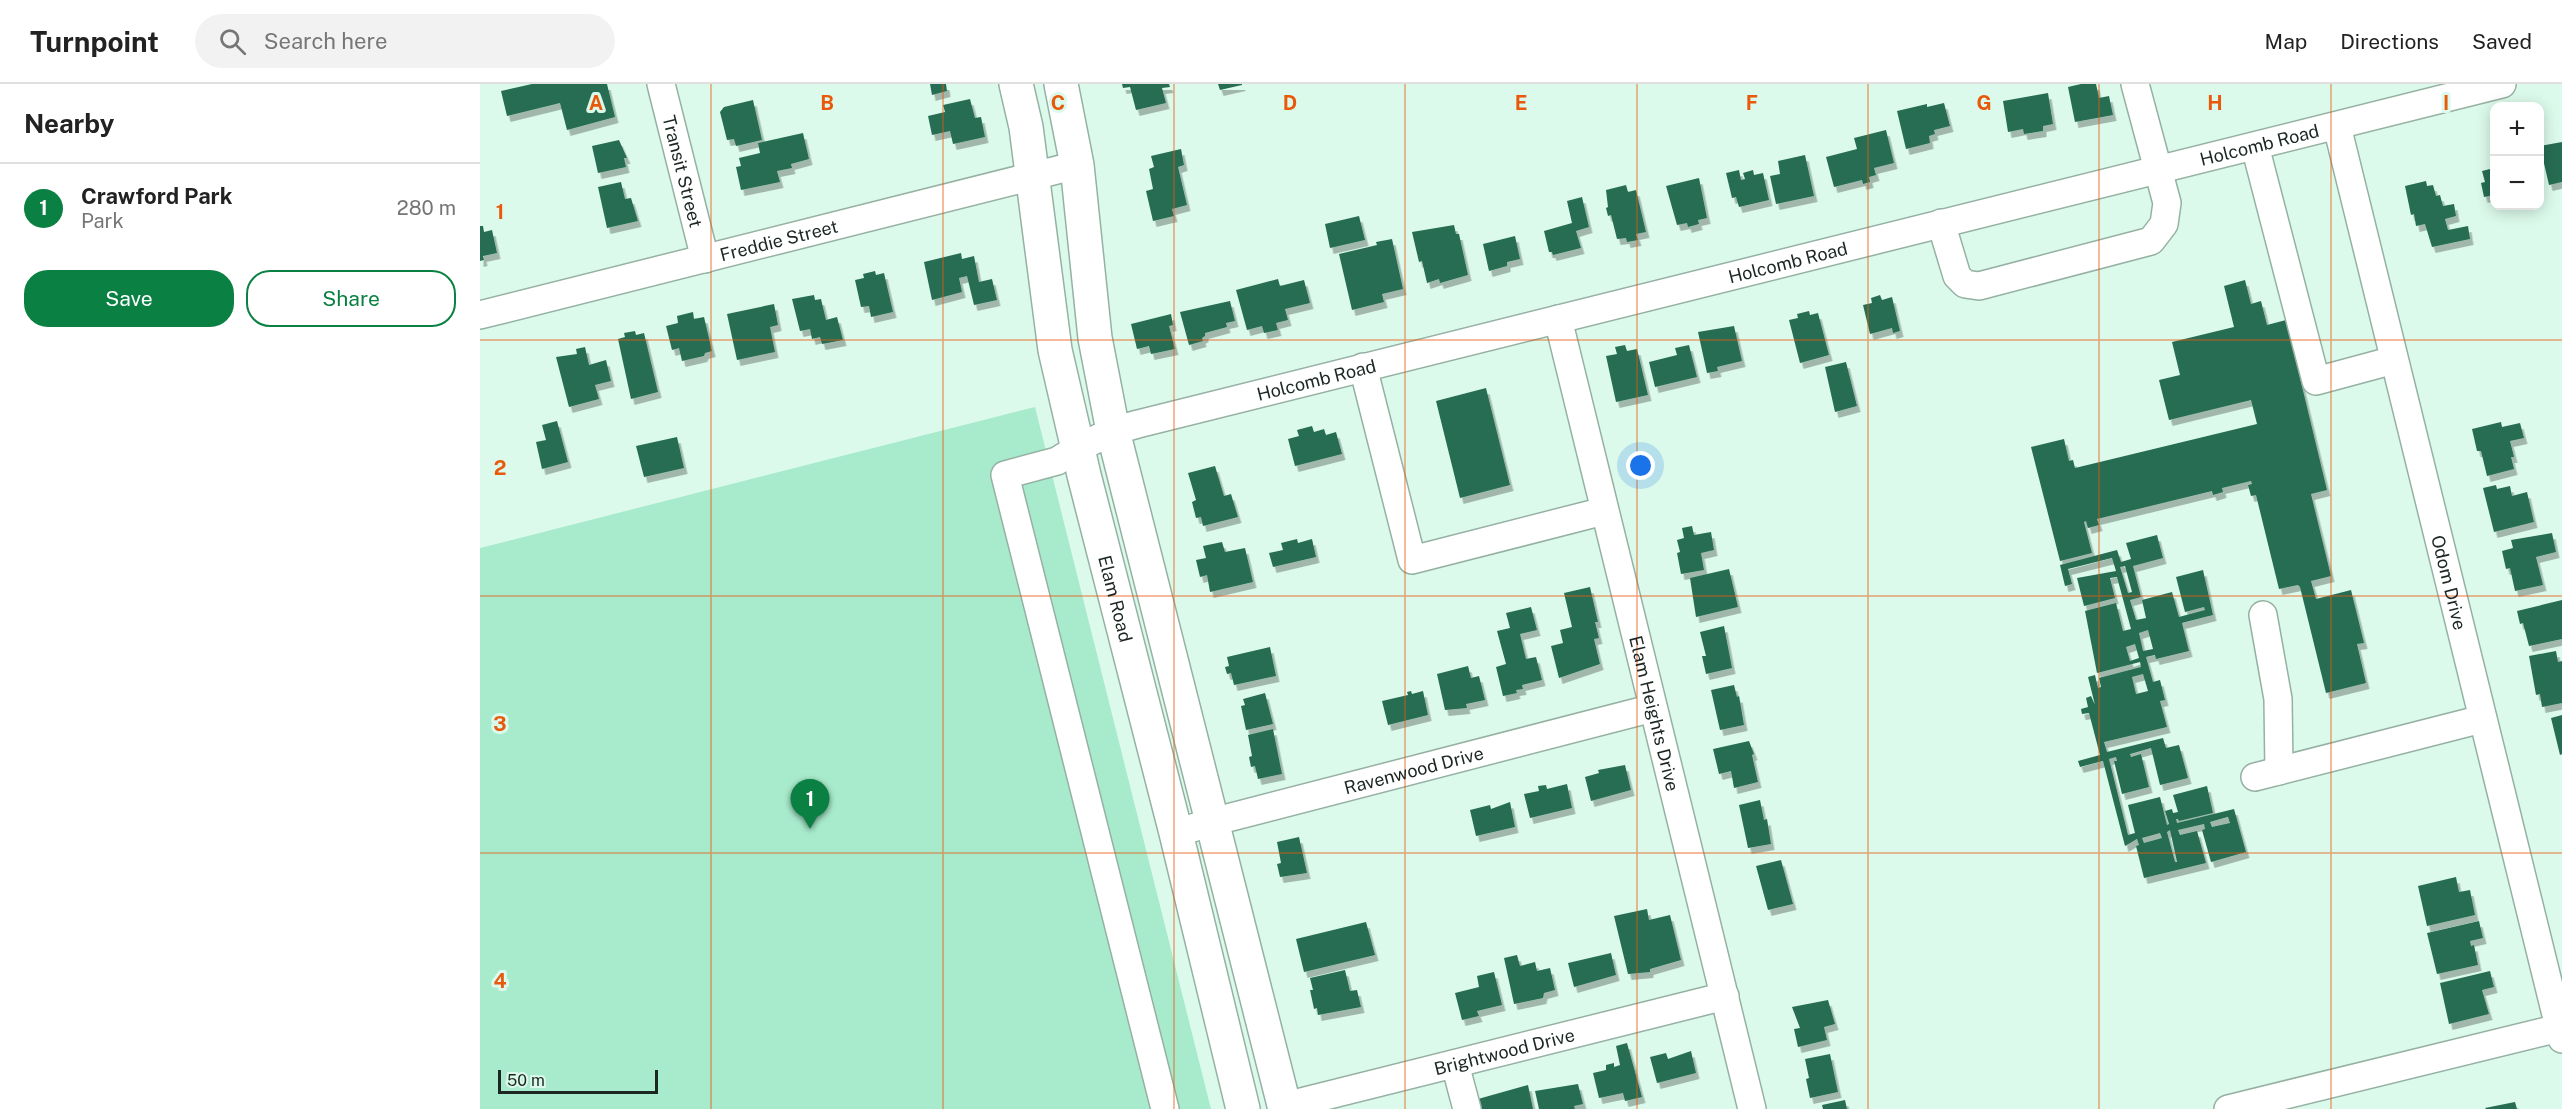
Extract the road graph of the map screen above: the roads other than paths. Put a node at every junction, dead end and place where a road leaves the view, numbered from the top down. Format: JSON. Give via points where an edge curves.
{"nodes":[{"id":1,"x":662,"y":84,"type":"edge"},
{"id":2,"x":1016,"y":84,"type":"edge"},
{"id":3,"x":1061,"y":84,"type":"edge"},
{"id":4,"x":2135,"y":84,"type":"edge"},
{"id":5,"x":2502,"y":84,"type":"edge"},
{"id":6,"x":2337,"y":126,"type":"junction"},
{"id":7,"x":2255,"y":146,"type":"junction"},
{"id":8,"x":1077,"y":165,"type":"junction"},
{"id":9,"x":2158,"y":171,"type":"junction"},
{"id":10,"x":1031,"y":177,"type":"junction"},
{"id":11,"x":1941,"y":223,"type":"junction"},
{"id":12,"x":705,"y":259,"type":"junction"},
{"id":13,"x":480,"y":315,"type":"edge"},
{"id":14,"x":1558,"y":319,"type":"junction"},
{"id":15,"x":2394,"y":360,"type":"junction"},
{"id":16,"x":1363,"y":367,"type":"junction"},
{"id":17,"x":1113,"y":431,"type":"junction"},
{"id":18,"x":1078,"y":448,"type":"junction"},
{"id":19,"x":1605,"y":511,"type":"junction"},
{"id":20,"x":2263,"y":615,"type":"dead end"},
{"id":21,"x":1653,"y":708,"type":"junction"},
{"id":22,"x":2482,"y":719,"type":"junction"},
{"id":23,"x":1212,"y":822,"type":"junction"},
{"id":24,"x":1176,"y":833,"type":"junction"},
{"id":25,"x":1725,"y":996,"type":"junction"},
{"id":26,"x":2561,"y":1033,"type":"edge"},
{"id":27,"x":1455,"y":1064,"type":"junction"},
{"id":28,"x":1280,"y":1108,"type":"edge"},
{"id":29,"x":1165,"y":1109,"type":"edge"},
{"id":30,"x":1243,"y":1109,"type":"edge"},
{"id":31,"x":1467,"y":1109,"type":"edge"},
{"id":32,"x":1752,"y":1109,"type":"edge"},
{"id":33,"x":2228,"y":1109,"type":"edge"}],
"edges":[{"from":1,"to":12,"type":"street","name":"Transit Street"},
{"from":2,"to":10,"type":"main road","name":"Elam Road","via":[[1026,126]]},
{"from":3,"to":8,"type":"main road","name":"Elam Road"},
{"from":4,"to":9,"type":"street"},
{"from":5,"to":6,"type":"street","name":"Holcomb Road"},
{"from":6,"to":7,"type":"street","name":"Holcomb Road"},
{"from":6,"to":15,"type":"street","name":"Odom Drive"},
{"from":7,"to":9,"type":"street","name":"Holcomb Road"},
{"from":7,"to":15,"type":"street","via":[[2316,381]]},
{"from":8,"to":10,"type":"street","name":"Freddie Street"},
{"from":8,"to":17,"type":"main road","name":"Elam Road","via":[[1095,338]]},
{"from":9,"to":11,"type":"street","name":"Holcomb Road"},
{"from":9,"to":11,"type":"street","via":[[2167,213],[2159,234],[2151,241],[1979,286],[1965,284],[1958,276]]},
{"from":10,"to":12,"type":"street","name":"Freddie Street"},
{"from":10,"to":18,"type":"main road","name":"Elam Road","via":[[1055,350]]},
{"from":11,"to":14,"type":"street","name":"Holcomb Road"},
{"from":12,"to":13,"type":"street","name":"Freddie Street"},
{"from":14,"to":16,"type":"street","name":"Holcomb Road"},
{"from":14,"to":19,"type":"street","name":"Elam Heights Drive"},
{"from":15,"to":22,"type":"street","name":"Odom Drive"},
{"from":16,"to":17,"type":"street","name":"Holcomb Road"},
{"from":16,"to":19,"type":"street","via":[[1412,560]]},
{"from":17,"to":18,"type":"street","name":"Holcomb Road"},
{"from":17,"to":23,"type":"main road","name":"Elam Road"},
{"from":18,"to":24,"type":"main road","name":"Elam Road"},
{"from":18,"to":29,"type":"street","name":"Holcomb Road","via":[[1057,461],[1005,475]]},
{"from":19,"to":21,"type":"street","name":"Elam Heights Drive"},
{"from":20,"to":22,"type":"street","via":[[2278,699],[2267,774]]},
{"from":21,"to":23,"type":"street","name":"Ravenwood Drive"},
{"from":21,"to":25,"type":"street","name":"Elam Heights Drive"},
{"from":22,"to":26,"type":"street","name":"Odom Drive"},
{"from":23,"to":24,"type":"street","name":"Ravenwood Drive"},
{"from":23,"to":28,"type":"main road","name":"Elam Road"},
{"from":24,"to":30,"type":"main road","name":"Elam Road"},
{"from":25,"to":27,"type":"street","name":"Brightwood Drive"},
{"from":25,"to":32,"type":"street","name":"Elam Heights Drive"},
{"from":26,"to":33,"type":"street"},
{"from":27,"to":28,"type":"street","name":"Brightwood Drive"},
{"from":27,"to":31,"type":"street"}]}
